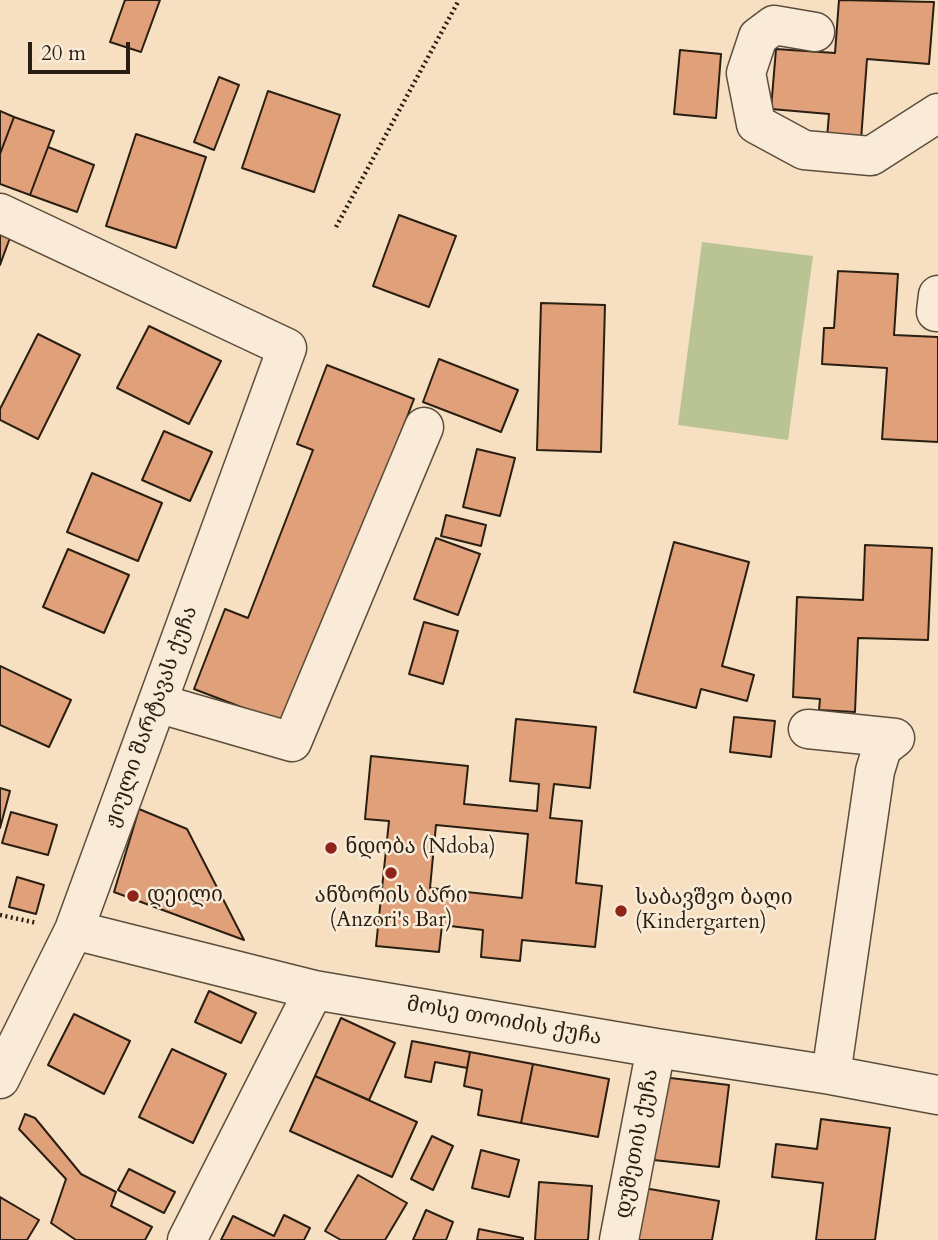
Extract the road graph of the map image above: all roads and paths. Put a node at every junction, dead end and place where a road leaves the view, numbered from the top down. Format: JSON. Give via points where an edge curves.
{"nodes":[{"id":1,"x":459,"y":0,"type":"edge"},
{"id":2,"x":815,"y":32,"type":"dead end"},
{"id":3,"x":938,"y":113,"type":"edge"},
{"id":4,"x":0,"y":213,"type":"edge"},
{"id":5,"x":336,"y":227,"type":"dead end"},
{"id":6,"x":424,"y":427,"type":"dead end"},
{"id":7,"x":157,"y":702,"type":"junction"},
{"id":8,"x":808,"y":729,"type":"dead end"},
{"id":9,"x":74,"y":930,"type":"junction"},
{"id":10,"x":314,"y":990,"type":"junction"},
{"id":11,"x":656,"y":1048,"type":"junction"},
{"id":12,"x":831,"y":1075,"type":"junction"},
{"id":13,"x":0,"y":1079,"type":"edge"},
{"id":14,"x":938,"y":1095,"type":"edge"},
{"id":15,"x":187,"y":1240,"type":"edge"},
{"id":16,"x":619,"y":1240,"type":"edge"}],
"edges":[{"from":1,"to":5,"type":"path"},
{"from":2,"to":3,"type":"street","via":[[774,25],[758,37],[747,73],[756,124],[804,150],[871,156]]},
{"from":4,"to":7,"type":"street","name":"ჟიული შარტავას ქუჩა","via":[[287,348]]},
{"from":6,"to":7,"type":"street","via":[[292,742]]},
{"from":7,"to":9,"type":"street","name":"ჟიული შარტავას ქუჩა"},
{"from":8,"to":12,"type":"street","via":[[895,738],[882,748],[875,771]]},
{"from":9,"to":10,"type":"street","name":"მოსე თოიძის ქუჩა"},
{"from":9,"to":13,"type":"street","name":"ჟიული შარტავას ქუჩა"},
{"from":10,"to":11,"type":"street","name":"მოსე თოიძის ქუჩა"},
{"from":10,"to":15,"type":"street"},
{"from":11,"to":12,"type":"street","name":"მოსე თოიძის ქუჩა"},
{"from":11,"to":16,"type":"street","name":"დუშეთის ქუჩა"},
{"from":12,"to":14,"type":"street","name":"მოსე თოიძის ქუჩა"}]}
